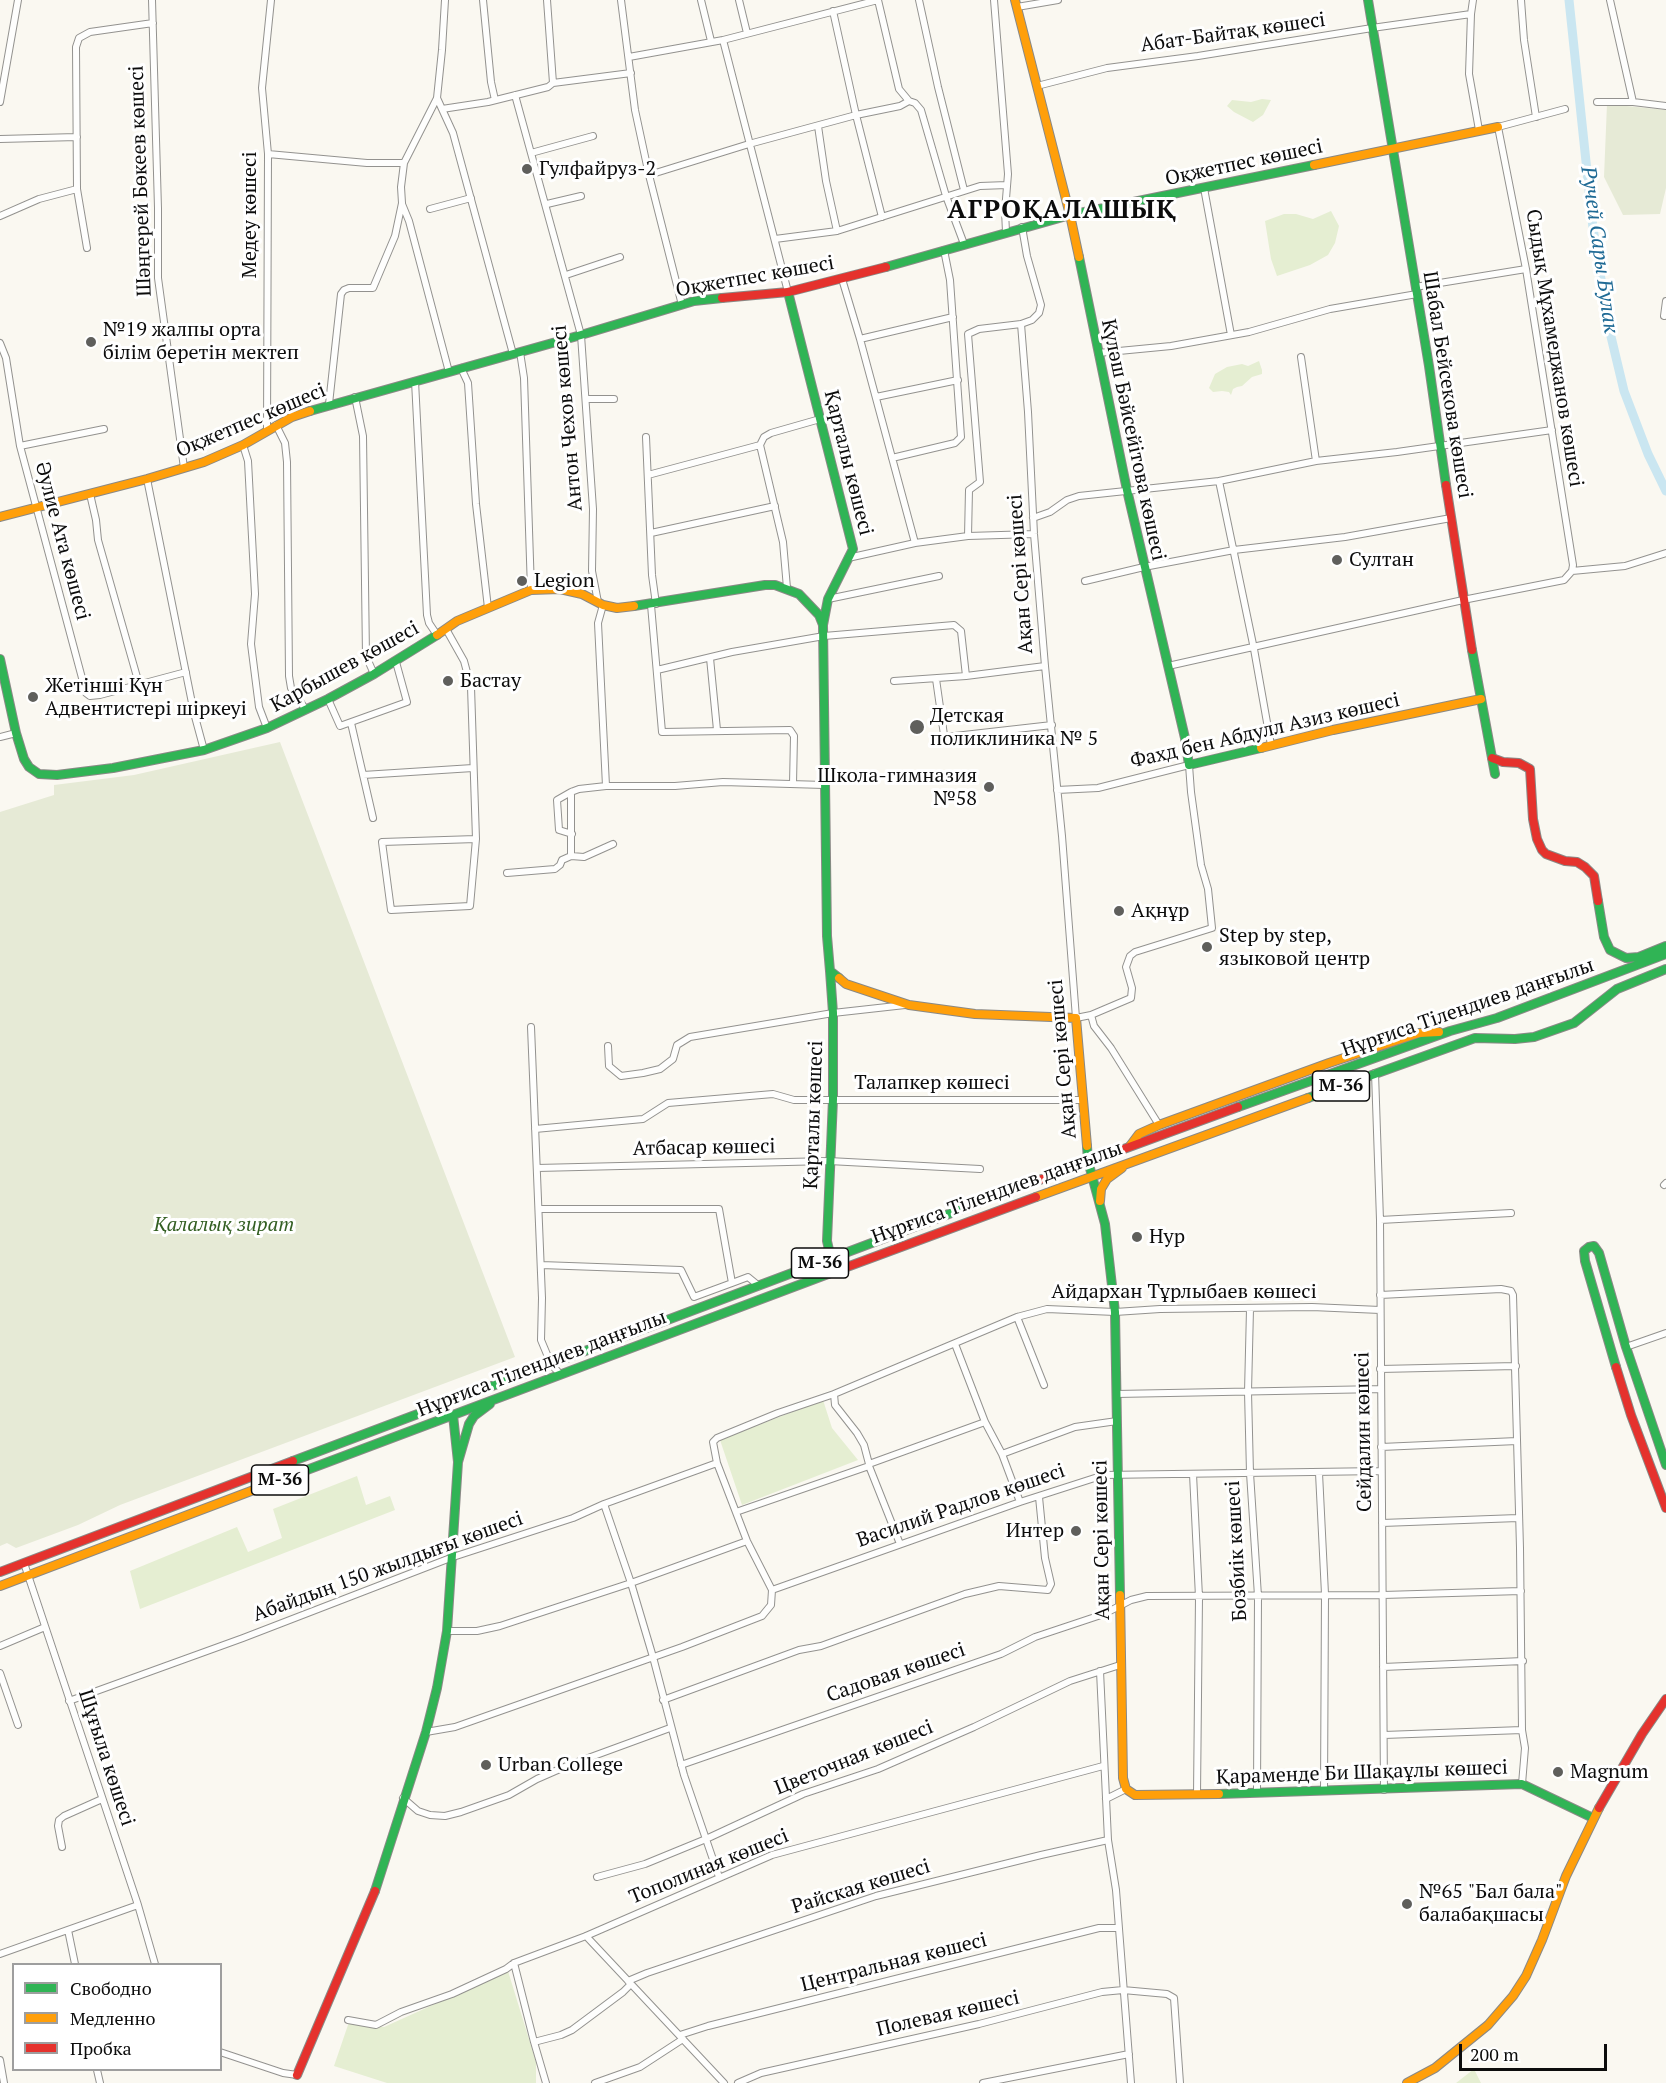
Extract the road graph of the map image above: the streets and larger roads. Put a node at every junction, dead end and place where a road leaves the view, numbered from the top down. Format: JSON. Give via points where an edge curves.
{"nodes":[{"id":1,"x":18,"y":0,"type":"edge"},
{"id":2,"x":153,"y":0,"type":"edge"},
{"id":3,"x":271,"y":0,"type":"edge"},
{"id":4,"x":445,"y":0,"type":"edge"},
{"id":5,"x":483,"y":0,"type":"edge"},
{"id":6,"x":547,"y":0,"type":"edge"},
{"id":7,"x":621,"y":0,"type":"edge"},
{"id":8,"x":700,"y":0,"type":"edge"},
{"id":9,"x":739,"y":0,"type":"edge"},
{"id":10,"x":878,"y":0,"type":"edge"},
{"id":11,"x":919,"y":0,"type":"edge"},
{"id":12,"x":994,"y":0,"type":"edge"},
{"id":13,"x":1058,"y":0,"type":"edge"},
{"id":14,"x":1368,"y":0,"type":"edge"},
{"id":15,"x":1473,"y":0,"type":"edge"},
{"id":16,"x":1521,"y":0,"type":"edge"},
{"id":17,"x":1610,"y":0,"type":"edge"},
{"id":18,"x":1016,"y":3,"type":"edge"},
{"id":19,"x":833,"y":11,"type":"junction"},
{"id":20,"x":1471,"y":14,"type":"junction"},
{"id":21,"x":153,"y":23,"type":"junction"},
{"id":22,"x":1372,"y":28,"type":"junction"},
{"id":23,"x":747,"y":33,"type":"junction"},
{"id":24,"x":723,"y":40,"type":"junction"},
{"id":25,"x":711,"y":41,"type":"junction"},
{"id":26,"x":629,"y":57,"type":"junction"},
{"id":27,"x":631,"y":73,"type":"junction"},
{"id":28,"x":553,"y":83,"type":"junction"},
{"id":29,"x":1037,"y":86,"type":"junction"},
{"id":30,"x":515,"y":95,"type":"junction"},
{"id":31,"x":436,"y":98,"type":"junction"},
{"id":32,"x":495,"y":100,"type":"junction"},
{"id":33,"x":0,"y":102,"type":"edge"},
{"id":34,"x":912,"y":102,"type":"junction"},
{"id":35,"x":1597,"y":102,"type":"dead end"},
{"id":36,"x":1633,"y":102,"type":"junction"},
{"id":37,"x":1666,"y":106,"type":"edge"},
{"id":38,"x":442,"y":109,"type":"junction"},
{"id":39,"x":1565,"y":109,"type":"dead end"},
{"id":40,"x":856,"y":115,"type":"junction"},
{"id":41,"x":1536,"y":117,"type":"junction"},
{"id":42,"x":818,"y":126,"type":"junction"},
{"id":43,"x":1498,"y":127,"type":"junction"},
{"id":44,"x":1479,"y":130,"type":"junction"},
{"id":45,"x":593,"y":136,"type":"dead end"},
{"id":46,"x":77,"y":137,"type":"junction"},
{"id":47,"x":0,"y":140,"type":"edge"},
{"id":48,"x":749,"y":144,"type":"junction"},
{"id":49,"x":1393,"y":148,"type":"junction"},
{"id":50,"x":531,"y":153,"type":"junction"},
{"id":51,"x":268,"y":154,"type":"junction"},
{"id":52,"x":404,"y":163,"type":"junction"},
{"id":53,"x":649,"y":175,"type":"junction"},
{"id":54,"x":1007,"y":185,"type":"junction"},
{"id":55,"x":1204,"y":188,"type":"junction"},
{"id":56,"x":78,"y":189,"type":"junction"},
{"id":57,"x":964,"y":190,"type":"junction"},
{"id":58,"x":581,"y":196,"type":"dead end"},
{"id":59,"x":946,"y":196,"type":"junction"},
{"id":60,"x":471,"y":198,"type":"junction"},
{"id":61,"x":402,"y":203,"type":"junction"},
{"id":62,"x":547,"y":204,"type":"junction"},
{"id":63,"x":430,"y":209,"type":"dead end"},
{"id":64,"x":1070,"y":215,"type":"junction"},
{"id":65,"x":0,"y":216,"type":"edge"},
{"id":66,"x":882,"y":217,"type":"junction"},
{"id":67,"x":1022,"y":227,"type":"junction"},
{"id":68,"x":837,"y":231,"type":"junction"},
{"id":69,"x":1006,"y":232,"type":"junction"},
{"id":70,"x":775,"y":239,"type":"junction"},
{"id":71,"x":964,"y":244,"type":"junction"},
{"id":72,"x":87,"y":248,"type":"dead end"},
{"id":73,"x":944,"y":250,"type":"junction"},
{"id":74,"x":620,"y":257,"type":"dead end"},
{"id":75,"x":1526,"y":269,"type":"junction"},
{"id":76,"x":566,"y":275,"type":"junction"},
{"id":77,"x":842,"y":279,"type":"junction"},
{"id":78,"x":1416,"y":291,"type":"junction"},
{"id":79,"x":788,"y":292,"type":"junction"},
{"id":80,"x":1666,"y":301,"type":"edge"},
{"id":81,"x":682,"y":304,"type":"junction"},
{"id":82,"x":1664,"y":316,"type":"dead end"},
{"id":83,"x":953,"y":317,"type":"junction"},
{"id":84,"x":1021,"y":324,"type":"junction"},
{"id":85,"x":581,"y":335,"type":"junction"},
{"id":86,"x":1231,"y":335,"type":"junction"},
{"id":87,"x":860,"y":339,"type":"junction"},
{"id":88,"x":0,"y":344,"type":"edge"},
{"id":89,"x":1098,"y":352,"type":"junction"},
{"id":90,"x":517,"y":353,"type":"junction"},
{"id":91,"x":1300,"y":357,"type":"dead end"},
{"id":92,"x":461,"y":368,"type":"junction"},
{"id":93,"x":449,"y":372,"type":"junction"},
{"id":94,"x":958,"y":380,"type":"junction"},
{"id":95,"x":415,"y":381,"type":"junction"},
{"id":96,"x":355,"y":397,"type":"junction"},
{"id":97,"x":876,"y":397,"type":"junction"},
{"id":98,"x":586,"y":399,"type":"junction"},
{"id":99,"x":614,"y":399,"type":"dead end"},
{"id":100,"x":329,"y":404,"type":"junction"},
{"id":101,"x":820,"y":419,"type":"junction"},
{"id":102,"x":276,"y":425,"type":"junction"},
{"id":103,"x":104,"y":429,"type":"dead end"},
{"id":104,"x":1551,"y":430,"type":"junction"},
{"id":105,"x":267,"y":431,"type":"junction"},
{"id":106,"x":646,"y":437,"type":"dead end"},
{"id":107,"x":243,"y":445,"type":"junction"},
{"id":108,"x":760,"y":445,"type":"junction"},
{"id":109,"x":20,"y":446,"type":"junction"},
{"id":110,"x":1441,"y":446,"type":"junction"},
{"id":111,"x":892,"y":458,"type":"junction"},
{"id":112,"x":1316,"y":461,"type":"junction"},
{"id":113,"x":184,"y":468,"type":"junction"},
{"id":114,"x":648,"y":475,"type":"junction"},
{"id":115,"x":147,"y":479,"type":"junction"},
{"id":116,"x":1220,"y":481,"type":"junction"},
{"id":117,"x":1127,"y":490,"type":"junction"},
{"id":118,"x":90,"y":494,"type":"junction"},
{"id":119,"x":775,"y":506,"type":"junction"},
{"id":120,"x":36,"y":507,"type":"junction"},
{"id":121,"x":0,"y":517,"type":"edge"},
{"id":122,"x":1033,"y":518,"type":"junction"},
{"id":123,"x":1451,"y":518,"type":"junction"},
{"id":124,"x":651,"y":533,"type":"junction"},
{"id":125,"x":1034,"y":534,"type":"junction"},
{"id":126,"x":968,"y":536,"type":"junction"},
{"id":127,"x":915,"y":543,"type":"junction"},
{"id":128,"x":1234,"y":550,"type":"junction"},
{"id":129,"x":1666,"y":553,"type":"edge"},
{"id":130,"x":848,"y":558,"type":"junction"},
{"id":131,"x":1144,"y":567,"type":"junction"},
{"id":132,"x":1571,"y":573,"type":"junction"},
{"id":133,"x":939,"y":576,"type":"dead end"},
{"id":134,"x":1085,"y":581,"type":"dead end"},
{"id":135,"x":787,"y":588,"type":"junction"},
{"id":136,"x":531,"y":590,"type":"junction"},
{"id":137,"x":828,"y":599,"type":"junction"},
{"id":138,"x":1463,"y":600,"type":"junction"},
{"id":139,"x":600,"y":604,"type":"junction"},
{"id":140,"x":653,"y":604,"type":"junction"},
{"id":141,"x":488,"y":608,"type":"junction"},
{"id":142,"x":823,"y":626,"type":"junction"},
{"id":143,"x":446,"y":629,"type":"junction"},
{"id":144,"x":437,"y":635,"type":"junction"},
{"id":145,"x":824,"y":636,"type":"junction"},
{"id":146,"x":1254,"y":649,"type":"junction"},
{"id":147,"x":710,"y":658,"type":"junction"},
{"id":148,"x":0,"y":659,"type":"edge"},
{"id":149,"x":396,"y":662,"type":"junction"},
{"id":150,"x":1045,"y":666,"type":"junction"},
{"id":151,"x":1168,"y":666,"type":"junction"},
{"id":152,"x":657,"y":670,"type":"junction"},
{"id":153,"x":186,"y":672,"type":"junction"},
{"id":154,"x":374,"y":674,"type":"junction"},
{"id":155,"x":1,"y":675,"type":"edge"},
{"id":156,"x":966,"y":676,"type":"junction"},
{"id":157,"x":936,"y":679,"type":"junction"},
{"id":158,"x":894,"y":681,"type":"dead end"},
{"id":159,"x":139,"y":684,"type":"junction"},
{"id":160,"x":328,"y":699,"type":"junction"},
{"id":161,"x":1481,"y":699,"type":"junction"},
{"id":162,"x":306,"y":710,"type":"junction"},
{"id":163,"x":351,"y":723,"type":"junction"},
{"id":164,"x":1052,"y":725,"type":"junction"},
{"id":165,"x":267,"y":728,"type":"junction"},
{"id":166,"x":717,"y":730,"type":"junction"},
{"id":167,"x":16,"y":733,"type":"junction"},
{"id":168,"x":0,"y":738,"type":"edge"},
{"id":169,"x":1271,"y":745,"type":"junction"},
{"id":170,"x":204,"y":750,"type":"junction"},
{"id":171,"x":1492,"y":758,"type":"junction"},
{"id":172,"x":1190,"y":765,"type":"junction"},
{"id":173,"x":473,"y":768,"type":"junction"},
{"id":174,"x":1495,"y":774,"type":"dead end"},
{"id":175,"x":363,"y":775,"type":"junction"},
{"id":176,"x":793,"y":784,"type":"junction"},
{"id":177,"x":824,"y":785,"type":"junction"},
{"id":178,"x":606,"y":786,"type":"junction"},
{"id":179,"x":1057,"y":790,"type":"junction"},
{"id":180,"x":571,"y":792,"type":"junction"},
{"id":181,"x":374,"y":818,"type":"dead end"},
{"id":182,"x":572,"y":834,"type":"junction"},
{"id":183,"x":476,"y":839,"type":"junction"},
{"id":184,"x":613,"y":844,"type":"dead end"},
{"id":185,"x":571,"y":856,"type":"junction"},
{"id":186,"x":507,"y":873,"type":"dead end"},
{"id":187,"x":1666,"y":946,"type":"edge"},
{"id":188,"x":1666,"y":954,"type":"edge"},
{"id":189,"x":1666,"y":969,"type":"edge"},
{"id":190,"x":830,"y":971,"type":"junction"},
{"id":191,"x":909,"y":1005,"type":"junction"},
{"id":192,"x":833,"y":1013,"type":"junction"},
{"id":193,"x":1092,"y":1015,"type":"junction"},
{"id":194,"x":1076,"y":1018,"type":"junction"},
{"id":195,"x":1471,"y":1025,"type":"junction"},
{"id":196,"x":531,"y":1027,"type":"dead end"},
{"id":197,"x":1450,"y":1031,"type":"junction"},
{"id":198,"x":1475,"y":1038,"type":"junction"},
{"id":199,"x":608,"y":1046,"type":"dead end"},
{"id":200,"x":1375,"y":1073,"type":"junction"},
{"id":201,"x":1300,"y":1085,"type":"junction"},
{"id":202,"x":832,"y":1099,"type":"junction"},
{"id":203,"x":1304,"y":1099,"type":"junction"},
{"id":204,"x":1083,"y":1100,"type":"junction"},
{"id":205,"x":1175,"y":1119,"type":"junction"},
{"id":206,"x":1201,"y":1120,"type":"junction"},
{"id":207,"x":1159,"y":1125,"type":"junction"},
{"id":208,"x":535,"y":1129,"type":"junction"},
{"id":209,"x":1130,"y":1146,"type":"junction"},
{"id":210,"x":829,"y":1161,"type":"junction"},
{"id":211,"x":1088,"y":1161,"type":"junction"},
{"id":212,"x":1132,"y":1161,"type":"junction"},
{"id":213,"x":537,"y":1168,"type":"junction"},
{"id":214,"x":980,"y":1169,"type":"dead end"},
{"id":215,"x":1092,"y":1176,"type":"junction"},
{"id":216,"x":1100,"y":1202,"type":"junction"},
{"id":217,"x":538,"y":1209,"type":"junction"},
{"id":218,"x":1511,"y":1214,"type":"dead end"},
{"id":219,"x":1380,"y":1220,"type":"junction"},
{"id":220,"x":830,"y":1259,"type":"junction"},
{"id":221,"x":541,"y":1265,"type":"junction"},
{"id":222,"x":834,"y":1272,"type":"junction"},
{"id":223,"x":732,"y":1283,"type":"junction"},
{"id":224,"x":759,"y":1286,"type":"junction"},
{"id":225,"x":1380,"y":1295,"type":"junction"},
{"id":226,"x":1250,"y":1309,"type":"junction"},
{"id":227,"x":1380,"y":1310,"type":"junction"},
{"id":228,"x":1115,"y":1312,"type":"junction"},
{"id":229,"x":1017,"y":1317,"type":"junction"},
{"id":230,"x":1666,"y":1333,"type":"edge"},
{"id":231,"x":955,"y":1344,"type":"junction"},
{"id":232,"x":1626,"y":1347,"type":"junction"},
{"id":233,"x":551,"y":1364,"type":"junction"},
{"id":234,"x":1516,"y":1366,"type":"junction"},
{"id":235,"x":1380,"y":1369,"type":"junction"},
{"id":236,"x":560,"y":1374,"type":"junction"},
{"id":237,"x":1044,"y":1385,"type":"dead end"},
{"id":238,"x":1381,"y":1389,"type":"junction"},
{"id":239,"x":1248,"y":1392,"type":"junction"},
{"id":240,"x":834,"y":1394,"type":"junction"},
{"id":241,"x":1116,"y":1394,"type":"junction"},
{"id":242,"x":502,"y":1396,"type":"junction"},
{"id":243,"x":453,"y":1414,"type":"junction"},
{"id":244,"x":1117,"y":1421,"type":"junction"},
{"id":245,"x":985,"y":1422,"type":"junction"},
{"id":246,"x":1517,"y":1441,"type":"junction"},
{"id":247,"x":1381,"y":1447,"type":"junction"},
{"id":248,"x":1002,"y":1454,"type":"junction"},
{"id":249,"x":458,"y":1462,"type":"junction"},
{"id":250,"x":717,"y":1463,"type":"junction"},
{"id":251,"x":869,"y":1465,"type":"junction"},
{"id":252,"x":1666,"y":1466,"type":"edge"},
{"id":253,"x":1381,"y":1471,"type":"junction"},
{"id":254,"x":1250,"y":1473,"type":"junction"},
{"id":255,"x":1319,"y":1473,"type":"junction"},
{"id":256,"x":1193,"y":1474,"type":"junction"},
{"id":257,"x":1118,"y":1475,"type":"junction"},
{"id":258,"x":1039,"y":1497,"type":"junction"},
{"id":259,"x":1020,"y":1502,"type":"junction"},
{"id":260,"x":604,"y":1504,"type":"junction"},
{"id":261,"x":1666,"y":1508,"type":"edge"},
{"id":262,"x":736,"y":1512,"type":"junction"},
{"id":263,"x":1518,"y":1518,"type":"junction"},
{"id":264,"x":1382,"y":1522,"type":"junction"},
{"id":265,"x":747,"y":1541,"type":"junction"},
{"id":266,"x":900,"y":1544,"type":"junction"},
{"id":267,"x":453,"y":1557,"type":"junction"},
{"id":268,"x":24,"y":1563,"type":"junction"},
{"id":269,"x":0,"y":1572,"type":"edge"},
{"id":270,"x":28,"y":1576,"type":"junction"},
{"id":271,"x":631,"y":1583,"type":"junction"},
{"id":272,"x":0,"y":1586,"type":"edge"},
{"id":273,"x":772,"y":1590,"type":"junction"},
{"id":274,"x":1521,"y":1591,"type":"junction"},
{"id":275,"x":1325,"y":1594,"type":"junction"},
{"id":276,"x":1383,"y":1595,"type":"junction"},
{"id":277,"x":1200,"y":1596,"type":"junction"},
{"id":278,"x":1258,"y":1596,"type":"junction"},
{"id":279,"x":1120,"y":1607,"type":"junction"},
{"id":280,"x":45,"y":1627,"type":"junction"},
{"id":281,"x":447,"y":1631,"type":"junction"},
{"id":282,"x":0,"y":1646,"type":"edge"},
{"id":283,"x":653,"y":1657,"type":"junction"},
{"id":284,"x":1523,"y":1661,"type":"junction"},
{"id":285,"x":1120,"y":1665,"type":"junction"},
{"id":286,"x":1383,"y":1667,"type":"junction"},
{"id":287,"x":1100,"y":1671,"type":"junction"},
{"id":288,"x":0,"y":1673,"type":"edge"},
{"id":289,"x":1666,"y":1699,"type":"edge"},
{"id":290,"x":663,"y":1700,"type":"junction"},
{"id":291,"x":69,"y":1701,"type":"junction"},
{"id":292,"x":1666,"y":1705,"type":"edge"},
{"id":293,"x":1654,"y":1715,"type":"junction"},
{"id":294,"x":18,"y":1725,"type":"dead end"},
{"id":295,"x":670,"y":1728,"type":"junction"},
{"id":296,"x":1522,"y":1730,"type":"junction"},
{"id":297,"x":426,"y":1732,"type":"junction"},
{"id":298,"x":1384,"y":1735,"type":"junction"},
{"id":299,"x":681,"y":1765,"type":"junction"},
{"id":300,"x":1103,"y":1766,"type":"junction"},
{"id":301,"x":1522,"y":1784,"type":"junction"},
{"id":302,"x":1126,"y":1789,"type":"junction"},
{"id":303,"x":1384,"y":1790,"type":"junction"},
{"id":304,"x":1324,"y":1791,"type":"junction"},
{"id":305,"x":1257,"y":1792,"type":"junction"},
{"id":306,"x":1197,"y":1795,"type":"junction"},
{"id":307,"x":403,"y":1798,"type":"junction"},
{"id":308,"x":102,"y":1799,"type":"junction"},
{"id":309,"x":1106,"y":1799,"type":"junction"},
{"id":310,"x":1593,"y":1818,"type":"junction"},
{"id":311,"x":706,"y":1839,"type":"junction"},
{"id":312,"x":1108,"y":1840,"type":"junction"},
{"id":313,"x":62,"y":1847,"type":"dead end"},
{"id":314,"x":597,"y":1877,"type":"dead end"},
{"id":315,"x":719,"y":1877,"type":"junction"},
{"id":316,"x":138,"y":1905,"type":"junction"},
{"id":317,"x":1118,"y":1928,"type":"junction"},
{"id":318,"x":68,"y":1930,"type":"junction"},
{"id":319,"x":586,"y":1935,"type":"junction"},
{"id":320,"x":0,"y":1954,"type":"edge"},
{"id":321,"x":75,"y":1963,"type":"edge"},
{"id":322,"x":154,"y":1963,"type":"edge"},
{"id":323,"x":514,"y":1963,"type":"junction"},
{"id":324,"x":630,"y":1983,"type":"junction"},
{"id":325,"x":1123,"y":1990,"type":"junction"},
{"id":326,"x":348,"y":2020,"type":"dead end"},
{"id":327,"x":681,"y":2037,"type":"junction"},
{"id":328,"x":534,"y":2042,"type":"junction"},
{"id":329,"x":222,"y":2053,"type":"edge"},
{"id":330,"x":1129,"y":2054,"type":"junction"},
{"id":331,"x":0,"y":2065,"type":"edge"},
{"id":332,"x":297,"y":2074,"type":"joint"},
{"id":333,"x":4,"y":2083,"type":"edge"},
{"id":334,"x":546,"y":2083,"type":"edge"},
{"id":335,"x":595,"y":2083,"type":"edge"},
{"id":336,"x":724,"y":2083,"type":"edge"},
{"id":337,"x":738,"y":2083,"type":"edge"},
{"id":338,"x":983,"y":2083,"type":"edge"},
{"id":339,"x":1131,"y":2083,"type":"edge"},
{"id":340,"x":1180,"y":2083,"type":"edge"},
{"id":341,"x":1407,"y":2083,"type":"edge"}],
"edges":[{"from":1,"to":33,"type":"street"},
{"from":2,"to":21,"type":"street","name":"Шәңгерей Бөкеев көшесі"},
{"from":3,"to":51,"type":"street","name":"Медеу көшесі","via":[[262,88]]},
{"from":4,"to":31,"type":"street"},
{"from":5,"to":32,"type":"street"},
{"from":6,"to":28,"type":"street"},
{"from":7,"to":26,"type":"street"},
{"from":8,"to":25,"type":"street"},
{"from":9,"to":23,"type":"street"},
{"from":10,"to":19,"type":"street"},
{"from":10,"to":34,"type":"street","via":[[899,89]]},
{"from":11,"to":57,"type":"street"},
{"from":12,"to":54,"type":"street"},
{"from":13,"to":18,"type":"street"},
{"from":14,"to":22,"type":"street","name":"Шабал Бейсекова көшесі"},
{"from":15,"to":20,"type":"street"},
{"from":16,"to":41,"type":"street"},
{"from":17,"to":36,"type":"street"},
{"from":18,"to":29,"type":"street","name":"Күләш Бәйсейітова көшесі"},
{"from":19,"to":23,"type":"street"},
{"from":19,"to":40,"type":"street"},
{"from":20,"to":22,"type":"street","name":"Абат-Байтақ көшесі"},
{"from":20,"to":44,"type":"street","via":[[1469,74]]},
{"from":21,"to":46,"type":"street","via":[[90,32],[79,38]]},
{"from":21,"to":113,"type":"street","name":"Шәңгерей Бөкеев көшесі","via":[[158,278]]},
{"from":22,"to":29,"type":"street","name":"Абат-Байтақ көшесі","via":[[1107,68]]},
{"from":22,"to":49,"type":"street","name":"Шабал Бейсекова көшесі"},
{"from":23,"to":24,"type":"street"},
{"from":24,"to":25,"type":"street"},
{"from":24,"to":48,"type":"street","name":"Қарталы көшесі"},
{"from":25,"to":26,"type":"street"},
{"from":26,"to":27,"type":"street"},
{"from":27,"to":28,"type":"street"},
{"from":27,"to":53,"type":"street"},
{"from":28,"to":30,"type":"street"},
{"from":29,"to":64,"type":"street","name":"Күләш Бәйсейітова көшесі"},
{"from":30,"to":32,"type":"street"},
{"from":30,"to":50,"type":"street","name":"Антон Чехов көшесі"},
{"from":31,"to":38,"type":"street"},
{"from":31,"to":52,"type":"street"},
{"from":32,"to":38,"type":"street"},
{"from":34,"to":40,"type":"street"},
{"from":34,"to":59,"type":"street","via":[[921,110]]},
{"from":35,"to":36,"type":"street"},
{"from":36,"to":37,"type":"street"},
{"from":38,"to":60,"type":"street","via":[[453,133]]},
{"from":39,"to":41,"type":"street","name":"Оқжетпес көшесі"},
{"from":40,"to":42,"type":"street"},
{"from":40,"to":66,"type":"street"},
{"from":41,"to":43,"type":"street","name":"Оқжетпес көшесі"},
{"from":42,"to":48,"type":"street"},
{"from":42,"to":68,"type":"street"},
{"from":43,"to":44,"type":"street","name":"Оқжетпес көшесі"},
{"from":43,"to":75,"type":"street","name":"Сыдық Мұхамеджанов көшесі"},
{"from":44,"to":49,"type":"street","name":"Оқжетпес көшесі"},
{"from":45,"to":50,"type":"street"},
{"from":46,"to":47,"type":"street"},
{"from":46,"to":56,"type":"street"},
{"from":48,"to":53,"type":"street"},
{"from":48,"to":70,"type":"street","name":"Қарталы көшесі"},
{"from":49,"to":55,"type":"street","name":"Оқжетпес көшесі"},
{"from":49,"to":78,"type":"street","name":"Шабал Бейсекова көшесі"},
{"from":50,"to":62,"type":"street","name":"Антон Чехов көшесі"},
{"from":51,"to":52,"type":"street"},
{"from":51,"to":105,"type":"street","name":"Медеу көшесі"},
{"from":52,"to":61,"type":"street"},
{"from":53,"to":81,"type":"street"},
{"from":54,"to":57,"type":"street"},
{"from":54,"to":69,"type":"street"},
{"from":55,"to":64,"type":"street","name":"Оқжетпес көшесі"},
{"from":55,"to":86,"type":"street"},
{"from":56,"to":65,"type":"street","via":[[39,199]]},
{"from":56,"to":72,"type":"street"},
{"from":57,"to":59,"type":"street"},
{"from":58,"to":62,"type":"street"},
{"from":59,"to":66,"type":"street"},
{"from":59,"to":71,"type":"street"},
{"from":60,"to":63,"type":"street"},
{"from":60,"to":90,"type":"street"},
{"from":61,"to":93,"type":"street"},
{"from":61,"to":100,"type":"street","via":[[395,236],[373,288],[349,288],[341,294]]},
{"from":62,"to":76,"type":"street","name":"Антон Чехов көшесі"},
{"from":64,"to":67,"type":"street","name":"Оқжетпес көшесі"},
{"from":64,"to":89,"type":"street","name":"Күләш Бәйсейітова көшесі"},
{"from":66,"to":68,"type":"street"},
{"from":67,"to":69,"type":"street","name":"Оқжетпес көшесі"},
{"from":67,"to":84,"type":"street","via":[[1041,305],[1032,320]]},
{"from":68,"to":70,"type":"street"},
{"from":69,"to":71,"type":"street","name":"Оқжетпес көшесі"},
{"from":70,"to":79,"type":"street","name":"Қарталы көшесі"},
{"from":71,"to":73,"type":"street","name":"Оқжетпес көшесі"},
{"from":73,"to":77,"type":"street","name":"Оқжетпес көшесі"},
{"from":73,"to":83,"type":"street"},
{"from":74,"to":76,"type":"street"},
{"from":75,"to":78,"type":"street"},
{"from":75,"to":104,"type":"street","name":"Сыдық Мұхамеджанов көшесі"},
{"from":76,"to":85,"type":"street","name":"Антон Чехов көшесі"},
{"from":77,"to":79,"type":"street","name":"Оқжетпес көшесі"},
{"from":77,"to":87,"type":"street"},
{"from":78,"to":86,"type":"street"},
{"from":78,"to":110,"type":"street","name":"Шабал Бейсекова көшесі"},
{"from":79,"to":81,"type":"street","name":"Оқжетпес көшесі"},
{"from":79,"to":101,"type":"street","name":"Қарталы көшесі"},
{"from":80,"to":82,"type":"street"},
{"from":81,"to":85,"type":"street","name":"Оқжетпес көшесі"},
{"from":83,"to":87,"type":"street"},
{"from":83,"to":94,"type":"street"},
{"from":84,"to":122,"type":"street","name":"Ақан Сері көшесі"},
{"from":84,"to":126,"type":"street","via":[[968,334],[980,482],[969,490]]},
{"from":85,"to":90,"type":"street","name":"Оқжетпес көшесі"},
{"from":85,"to":98,"type":"street","name":"Антон Чехов көшесі"},
{"from":86,"to":89,"type":"street","via":[[1171,346]]},
{"from":87,"to":97,"type":"street"},
{"from":88,"to":109,"type":"street","name":"Әулие Ата көшесі","via":[[6,358]]},
{"from":89,"to":117,"type":"street","name":"Күләш Бәйсейітова көшесі"},
{"from":90,"to":92,"type":"street","name":"Оқжетпес көшесі"},
{"from":90,"to":136,"type":"street","via":[[524,378]]},
{"from":91,"to":112,"type":"street"},
{"from":92,"to":93,"type":"street","name":"Оқжетпес көшесі"},
{"from":92,"to":141,"type":"street","via":[[468,383]]},
{"from":93,"to":95,"type":"street","name":"Оқжетпес көшесі"},
{"from":94,"to":97,"type":"street"},
{"from":94,"to":111,"type":"street","via":[[962,435],[955,443]]},
{"from":95,"to":96,"type":"street","name":"Оқжетпес көшесі"},
{"from":95,"to":144,"type":"street","via":[[427,615]]},
{"from":96,"to":100,"type":"street","name":"Оқжетпес көшесі"},
{"from":96,"to":154,"type":"street","via":[[363,436],[366,656]]},
{"from":97,"to":111,"type":"street"},
{"from":98,"to":99,"type":"street"},
{"from":98,"to":139,"type":"street","name":"Антон Чехов көшесі","via":[[593,509],[592,571]]},
{"from":100,"to":102,"type":"street","name":"Оқжетпес көшесі"},
{"from":101,"to":108,"type":"street","via":[[771,433]]},
{"from":101,"to":130,"type":"street","name":"Қарталы көшесі","via":[[852,543]]},
{"from":102,"to":105,"type":"street","name":"Оқжетпес көшесі"},
{"from":102,"to":162,"type":"street","via":[[285,443],[287,462],[288,676]]},
{"from":103,"to":109,"type":"street"},
{"from":104,"to":110,"type":"street"},
{"from":104,"to":132,"type":"street","name":"Сыдық Мұхамеджанов көшесі","via":[[1574,565]]},
{"from":105,"to":107,"type":"street","name":"Оқжетпес көшесі"},
{"from":106,"to":114,"type":"street"},
{"from":107,"to":113,"type":"street","name":"Оқжетпес көшесі"},
{"from":107,"to":165,"type":"street","via":[[248,461],[255,594],[251,644],[258,707]]},
{"from":108,"to":114,"type":"street"},
{"from":108,"to":119,"type":"street"},
{"from":109,"to":120,"type":"street","name":"Әулие Ата көшесі"},
{"from":110,"to":112,"type":"street"},
{"from":110,"to":123,"type":"street","name":"Шабал Бейсекова көшесі"},
{"from":111,"to":127,"type":"street"},
{"from":112,"to":116,"type":"street"},
{"from":113,"to":115,"type":"street","name":"Оқжетпес көшесі"},
{"from":114,"to":124,"type":"street"},
{"from":115,"to":118,"type":"street","name":"Оқжетпес көшесі"},
{"from":115,"to":153,"type":"street"},
{"from":116,"to":117,"type":"street"},
{"from":116,"to":128,"type":"street"},
{"from":117,"to":122,"type":"street","via":[[1079,496]]},
{"from":117,"to":131,"type":"street","name":"Күләш Бәйсейітова көшесі"},
{"from":118,"to":120,"type":"street","name":"Оқжетпес көшесі"},
{"from":118,"to":159,"type":"street","name":"Әулие Ата көшесі","via":[[98,540]]},
{"from":119,"to":124,"type":"street"},
{"from":119,"to":135,"type":"street"},
{"from":120,"to":121,"type":"street","name":"Оқжетпес көшесі"},
{"from":120,"to":159,"type":"street","name":"Әулие Ата көшесі","via":[[86,693],[100,695]]},
{"from":122,"to":125,"type":"street","name":"Ақан Сері көшесі"},
{"from":123,"to":128,"type":"street","via":[[1345,537]]},
{"from":123,"to":138,"type":"street","name":"Шабал Бейсекова көшесі"},
{"from":124,"to":140,"type":"street"},
{"from":125,"to":126,"type":"street"},
{"from":125,"to":150,"type":"street","name":"Ақан Сері көшесі"},
{"from":126,"to":127,"type":"street"},
{"from":127,"to":130,"type":"street"},
{"from":128,"to":131,"type":"street"},
{"from":128,"to":146,"type":"street"},
{"from":129,"to":132,"type":"street","via":[[1625,566]]},
{"from":130,"to":137,"type":"street","name":"Қарталы көшесі"},
{"from":131,"to":134,"type":"street"},
{"from":131,"to":151,"type":"street","name":"Күләш Бәйсейітова көшесі"},
{"from":132,"to":138,"type":"street","via":[[1564,580]]},
{"from":133,"to":137,"type":"street"},
{"from":135,"to":140,"type":"street","name":"Карбышев көшесі","via":[[765,585]]},
{"from":135,"to":142,"type":"street","via":[[800,594],[819,615]]},
{"from":136,"to":139,"type":"street","name":"Карбышев көшесі","via":[[560,589],[582,594]]},
{"from":136,"to":141,"type":"street","name":"Карбышев көшесі"},
{"from":137,"to":142,"type":"street","name":"Қарталы көшесі"},
{"from":138,"to":146,"type":"street"},
{"from":138,"to":161,"type":"street","name":"Шабал Бейсекова көшесі"},
{"from":139,"to":140,"type":"street","name":"Карбышев көшесі","via":[[617,609]]},
{"from":139,"to":178,"type":"street","name":"Антон Чехов көшесі"},
{"from":140,"to":152,"type":"street"},
{"from":141,"to":143,"type":"street","name":"Карбышев көшесі"},
{"from":142,"to":145,"type":"street","name":"Қарталы көшесі"},
{"from":143,"to":144,"type":"street","name":"Карбышев көшесі"},
{"from":143,"to":173,"type":"street","via":[[464,662],[471,687]]},
{"from":144,"to":149,"type":"street","name":"Карбышев көшесі"},
{"from":145,"to":147,"type":"street"},
{"from":145,"to":156,"type":"street","via":[[954,625],[961,631]]},
{"from":145,"to":177,"type":"street","name":"Қарталы көшесі"},
{"from":146,"to":151,"type":"street"},
{"from":146,"to":169,"type":"street"},
{"from":147,"to":152,"type":"street"},
{"from":147,"to":166,"type":"street"},
{"from":148,"to":155,"type":"street","name":"Карбышев көшесі"},
{"from":149,"to":154,"type":"street","name":"Карбышев көшесі"},
{"from":149,"to":163,"type":"street","via":[[406,702]]},
{"from":150,"to":156,"type":"street"},
{"from":150,"to":164,"type":"street","name":"Ақан Сері көшесі"},
{"from":151,"to":172,"type":"street","name":"Күләш Бәйсейітова көшесі"},
{"from":152,"to":166,"type":"street","via":[[662,732]]},
{"from":153,"to":159,"type":"street","name":"Әулие Ата көшесі"},
{"from":153,"to":170,"type":"street"},
{"from":154,"to":160,"type":"street","name":"Карбышев көшесі"},
{"from":155,"to":167,"type":"street","name":"Карбышев көшесі"},
{"from":156,"to":157,"type":"street"},
{"from":157,"to":158,"type":"street"},
{"from":157,"to":164,"type":"street","via":[[946,737]]},
{"from":160,"to":162,"type":"street","name":"Карбышев көшесі"},
{"from":160,"to":163,"type":"street","via":[[340,726]]},
{"from":161,"to":169,"type":"street","name":"Фахд бен Абдулл Азиз көшесі"},
{"from":161,"to":171,"type":"street","name":"Шабал Бейсекова көшесі"},
{"from":162,"to":165,"type":"street","name":"Карбышев көшесі"},
{"from":163,"to":175,"type":"street"},
{"from":164,"to":179,"type":"street","name":"Ақан Сері көшесі"},
{"from":165,"to":170,"type":"street","name":"Карбышев көшесі"},
{"from":166,"to":176,"type":"street","via":[[792,731]]},
{"from":167,"to":168,"type":"street"},
{"from":167,"to":170,"type":"street","name":"Карбышев көшесі","via":[[29,767],[45,775],[113,768]]},
{"from":169,"to":172,"type":"street","name":"Фахд бен Абдулл Азиз көшесі"},
{"from":171,"to":174,"type":"street","name":"Шабал Бейсекова көшесі"},
{"from":171,"to":187,"type":"street","via":[[1530,769],[1537,839],[1546,854],[1577,862],[1594,876],[1604,937],[1610,950],[1626,958]]},
{"from":172,"to":179,"type":"street","name":"Фахд бен Абдулл Азиз көшесі","via":[[1098,788]]},
{"from":172,"to":193,"type":"street","name":"Күләш Бәйсейітова көшесі","via":[[1212,928],[1135,952],[1126,966],[1131,998]]},
{"from":173,"to":175,"type":"street"},
{"from":173,"to":183,"type":"street"},
{"from":175,"to":181,"type":"street"},
{"from":176,"to":177,"type":"street"},
{"from":176,"to":178,"type":"street"},
{"from":177,"to":190,"type":"street","name":"Қарталы көшесі"},
{"from":178,"to":180,"type":"street"},
{"from":179,"to":194,"type":"street","name":"Ақан Сері көшесі"},
{"from":180,"to":182,"type":"street"},
{"from":180,"to":182,"type":"street","via":[[557,800],[559,830]]},
{"from":182,"to":185,"type":"street"},
{"from":183,"to":183,"type":"street","via":[[382,842],[390,910],[470,906]]},
{"from":184,"to":185,"type":"street","via":[[584,857]]},
{"from":185,"to":186,"type":"street","via":[[555,869]]},
{"from":188,"to":195,"type":"street","name":"Нұрғиса Тілендиев даңғылы","number":"M-36"},
{"from":189,"to":198,"type":"street","name":"Нұрғиса Тілендиев даңғылы","number":"M-36","via":[[1617,989],[1574,1023],[1526,1038]]},
{"from":190,"to":191,"type":"street","via":[[846,984]]},
{"from":190,"to":192,"type":"street","name":"Қарталы көшесі"},
{"from":191,"to":192,"type":"street"},
{"from":191,"to":194,"type":"street","via":[[975,1014]]},
{"from":192,"to":199,"type":"street","via":[[690,1037],[677,1045],[673,1059],[660,1069],[643,1073],[621,1076],[609,1066]]},
{"from":192,"to":202,"type":"street","name":"Қарталы көшесі"},
{"from":193,"to":194,"type":"street"},
{"from":193,"to":207,"type":"street","via":[[1094,1026]]},
{"from":194,"to":204,"type":"street","name":"Ақан Сері көшесі"},
{"from":195,"to":197,"type":"street","name":"Нұрғиса Тілендиев даңғылы","number":"M-36"},
{"from":195,"to":198,"type":"street"},
{"from":196,"to":208,"type":"street"},
{"from":197,"to":201,"type":"street","name":"Нұрғиса Тілендиев даңғылы","number":"M-36"},
{"from":197,"to":205,"type":"street","via":[[1419,1033]]},
{"from":198,"to":200,"type":"street","name":"Нұрғиса Тілендиев даңғылы","number":"M-36"},
{"from":200,"to":203,"type":"street","name":"Нұрғиса Тілендиев даңғылы","number":"M-36"},
{"from":200,"to":219,"type":"street","name":"Сейдалин көшесі"},
{"from":201,"to":203,"type":"street"},
{"from":201,"to":206,"type":"street","name":"Нұрғиса Тілендиев даңғылы","number":"M-36"},
{"from":202,"to":204,"type":"street","name":"Талапкер көшесі"},
{"from":202,"to":208,"type":"street","name":"Талапкер көшесі","via":[[794,1100],[773,1094],[668,1103],[643,1119]]},
{"from":202,"to":210,"type":"street","name":"Қарталы көшесі"},
{"from":203,"to":212,"type":"street","name":"Нұрғиса Тілендиев даңғылы","number":"M-36"},
{"from":204,"to":211,"type":"street","name":"Ақан Сері көшесі"},
{"from":205,"to":206,"type":"street"},
{"from":205,"to":207,"type":"street"},
{"from":206,"to":209,"type":"street","name":"Нұрғиса Тілендиев даңғылы","number":"M-36"},
{"from":207,"to":209,"type":"street","via":[[1138,1134]]},
{"from":208,"to":213,"type":"street"},
{"from":209,"to":211,"type":"street","name":"Нұрғиса Тілендиев даңғылы","number":"M-36"},
{"from":210,"to":213,"type":"street","name":"Атбасар көшесі"},
{"from":210,"to":214,"type":"street","name":"Атбасар көшесі"},
{"from":210,"to":220,"type":"street","name":"Қарталы көшесі"},
{"from":211,"to":215,"type":"street","name":"Ақан Сері көшесі"},
{"from":211,"to":220,"type":"street","name":"Нұрғиса Тілендиев даңғылы","number":"M-36"},
{"from":212,"to":215,"type":"street","name":"Нұрғиса Тілендиев даңғылы","number":"M-36"},
{"from":212,"to":216,"type":"street","via":[[1107,1179]]},
{"from":213,"to":217,"type":"street"},
{"from":215,"to":216,"type":"street","name":"Ақан Сері көшесі"},
{"from":215,"to":222,"type":"street","name":"Нұрғиса Тілендиев даңғылы","number":"M-36"},
{"from":216,"to":228,"type":"street","name":"Ақан Сері көшесі"},
{"from":217,"to":221,"type":"street"},
{"from":217,"to":223,"type":"street","via":[[719,1209]]},
{"from":218,"to":219,"type":"street"},
{"from":219,"to":225,"type":"street","name":"Сейдалин көшесі"},
{"from":220,"to":222,"type":"street","name":"Қарталы көшесі"},
{"from":220,"to":224,"type":"street","name":"Нұрғиса Тілендиев даңғылы","number":"M-36"},
{"from":221,"to":223,"type":"street","via":[[681,1270],[694,1298]]},
{"from":221,"to":233,"type":"street","via":[[541,1340]]},
{"from":222,"to":236,"type":"street","name":"Нұрғиса Тілендиев даңғылы","number":"M-36"},
{"from":223,"to":224,"type":"street","via":[[748,1277]]},
{"from":224,"to":233,"type":"street","name":"Нұрғиса Тілендиев даңғылы","number":"M-36"},
{"from":225,"to":227,"type":"street","name":"Сейдалин көшесі"},
{"from":225,"to":234,"type":"street","via":[[1510,1291]]},
{"from":226,"to":227,"type":"street","name":"Айдархан Тұрлыбаев көшесі"},
{"from":226,"to":228,"type":"street","name":"Айдархан Тұрлыбаев көшесі"},
{"from":226,"to":239,"type":"street","name":"Бозбиік көшесі"},
{"from":227,"to":235,"type":"street","name":"Сейдалин көшесі"},
{"from":228,"to":229,"type":"street","name":"Айдархан Тұрлыбаев көшесі","via":[[1047,1309]]},
{"from":228,"to":241,"type":"street","name":"Ақан Сері көшесі"},
{"from":229,"to":231,"type":"street","name":"Айдархан Тұрлыбаев көшесі"},
{"from":229,"to":237,"type":"street"},
{"from":230,"to":232,"type":"street"},
{"from":231,"to":240,"type":"street","name":"Айдархан Тұрлыбаев көшесі"},
{"from":231,"to":245,"type":"street"},
{"from":232,"to":252,"type":"street"},
{"from":232,"to":261,"type":"street","via":[[1599,1253],[1592,1246],[1584,1251],[1611,1349]]},
{"from":233,"to":236,"type":"street"},
{"from":233,"to":268,"type":"street","name":"Нұрғиса Тілендиев даңғылы","number":"M-36"},
{"from":234,"to":235,"type":"street"},
{"from":234,"to":246,"type":"street"},
{"from":235,"to":238,"type":"street","name":"Сейдалин көшесі"},
{"from":236,"to":242,"type":"street","name":"Нұрғиса Тілендиев даңғылы","number":"M-36"},
{"from":238,"to":239,"type":"street"},
{"from":238,"to":247,"type":"street","name":"Сейдалин көшесі"},
{"from":239,"to":241,"type":"street"},
{"from":239,"to":254,"type":"street","name":"Бозбиік көшесі"},
{"from":240,"to":250,"type":"street","name":"Айдархан Тұрлыбаев көшесі","via":[[717,1438],[713,1444]]},
{"from":240,"to":251,"type":"street","via":[[835,1405],[864,1445]]},
{"from":241,"to":244,"type":"street","name":"Ақан Сері көшесі"},
{"from":242,"to":243,"type":"street","name":"Нұрғиса Тілендиев даңғылы","number":"M-36"},
{"from":242,"to":249,"type":"street","via":[[474,1416]]},
{"from":243,"to":249,"type":"street"},
{"from":243,"to":270,"type":"street","name":"Нұрғиса Тілендиев даңғылы","number":"M-36"},
{"from":244,"to":248,"type":"street","via":[[1075,1427]]},
{"from":244,"to":257,"type":"street","name":"Ақан Сері көшесі"},
{"from":245,"to":248,"type":"street"},
{"from":245,"to":251,"type":"street"},
{"from":246,"to":247,"type":"street"},
{"from":246,"to":263,"type":"street"},
{"from":247,"to":253,"type":"street","name":"Сейдалин көшесі"},
{"from":248,"to":259,"type":"street"},
{"from":249,"to":267,"type":"street"},
{"from":250,"to":260,"type":"street","name":"Абайдың 150 жылдығы көшесі"},
{"from":250,"to":262,"type":"street"},
{"from":251,"to":262,"type":"street"},
{"from":251,"to":266,"type":"street"},
{"from":253,"to":255,"type":"street","name":"Василий Радлов көшесі"},
{"from":253,"to":264,"type":"street","name":"Сейдалин көшесі"},
{"from":254,"to":255,"type":"street","name":"Василий Радлов көшесі"},
{"from":254,"to":256,"type":"street","name":"Василий Радлов көшесі"},
{"from":254,"to":278,"type":"street","name":"Бозбиік көшесі"},
{"from":255,"to":275,"type":"street"},
{"from":256,"to":257,"type":"street","name":"Василий Радлов көшесі"},
{"from":256,"to":277,"type":"street"},
{"from":257,"to":258,"type":"street","name":"Василий Радлов көшесі","via":[[1083,1480]]},
{"from":257,"to":279,"type":"street","name":"Ақан Сері көшесі"},
{"from":258,"to":259,"type":"street","name":"Василий Радлов көшесі"},
{"from":258,"to":290,"type":"street","via":[[1051,1584],[1048,1590],[999,1586],[965,1594]]},
{"from":259,"to":266,"type":"street","name":"Василий Радлов көшесі"},
{"from":260,"to":267,"type":"street","name":"Абайдың 150 жылдығы көшесі"},
{"from":260,"to":271,"type":"street"},
{"from":262,"to":265,"type":"street"},
{"from":263,"to":264,"type":"street"},
{"from":263,"to":274,"type":"street"},
{"from":264,"to":276,"type":"street","name":"Сейдалин көшесі"},
{"from":265,"to":271,"type":"street"},
{"from":265,"to":273,"type":"street"},
{"from":266,"to":273,"type":"street","name":"Василий Радлов көшесі"},
{"from":267,"to":281,"type":"street"},
{"from":267,"to":291,"type":"street","name":"Абайдың 150 жылдығы көшесі"},
{"from":268,"to":269,"type":"street","name":"Нұрғиса Тілендиев даңғылы","number":"M-36"},
{"from":268,"to":270,"type":"street","name":"Шұғыла көшесі"},
{"from":270,"to":272,"type":"street","name":"Нұрғиса Тілендиев даңғылы","number":"M-36"},
{"from":270,"to":280,"type":"street","name":"Шұғыла көшесі"},
{"from":271,"to":281,"type":"street","via":[[500,1626]]},
{"from":271,"to":283,"type":"street"},
{"from":273,"to":283,"type":"street","via":[[771,1605],[762,1616]]},
{"from":274,"to":276,"type":"street","name":"Садовая көшесі"},
{"from":274,"to":284,"type":"street"},
{"from":275,"to":276,"type":"street","name":"Садовая көшесі"},
{"from":275,"to":278,"type":"street","name":"Садовая көшесі"},
{"from":275,"to":304,"type":"street"},
{"from":276,"to":286,"type":"street","name":"Сейдалин көшесі"},
{"from":277,"to":278,"type":"street","name":"Садовая көшесі"},
{"from":277,"to":279,"type":"street","name":"Садовая көшесі","via":[[1147,1596],[1131,1599]]},
{"from":277,"to":306,"type":"street"},
{"from":278,"to":305,"type":"street","name":"Бозбиік көшесі"},
{"from":279,"to":285,"type":"street","name":"Ақан Сері көшесі"},
{"from":279,"to":299,"type":"street","name":"Садовая көшесі","via":[[1035,1637],[1001,1654]]},
{"from":280,"to":282,"type":"street"},
{"from":280,"to":291,"type":"street","name":"Шұғыла көшесі"},
{"from":281,"to":297,"type":"street"},
{"from":283,"to":290,"type":"street"},
{"from":283,"to":297,"type":"street","via":[[454,1727]]},
{"from":284,"to":286,"type":"street"},
{"from":284,"to":296,"type":"street"},
{"from":285,"to":287,"type":"street","name":"Цветочная көшесі"},
{"from":285,"to":302,"type":"street","name":"Ақан Сері көшесі"},
{"from":286,"to":298,"type":"street","name":"Сейдалин көшесі"},
{"from":287,"to":300,"type":"street"},
{"from":287,"to":311,"type":"street","name":"Цветочная көшесі","via":[[878,1769],[803,1794]]},
{"from":288,"to":294,"type":"street"},
{"from":289,"to":293,"type":"street"},
{"from":290,"to":295,"type":"street"},
{"from":291,"to":308,"type":"street","name":"Шұғыла көшесі"},
{"from":292,"to":293,"type":"street"},
{"from":293,"to":310,"type":"street"},
{"from":295,"to":299,"type":"street"},
{"from":295,"to":307,"type":"street","via":[[569,1765],[509,1795],[461,1812],[430,1815],[418,1811]]},
{"from":296,"to":298,"type":"street"},
{"from":296,"to":301,"type":"street"},
{"from":297,"to":307,"type":"street"},
{"from":298,"to":303,"type":"street","name":"Сейдалин көшесі"},
{"from":299,"to":311,"type":"street"},
{"from":300,"to":309,"type":"street"},
{"from":300,"to":315,"type":"street","name":"Тополиная көшесі","via":[[772,1855]]},
{"from":301,"to":303,"type":"street","name":"Қараменде Би Шақаұлы көшесі"},
{"from":301,"to":310,"type":"street","name":"Қараменде Би Шақаұлы көшесі"},
{"from":302,"to":306,"type":"street","name":"Қараменде Би Шақаұлы көшесі","via":[[1135,1795]]},
{"from":302,"to":309,"type":"street"},
{"from":303,"to":304,"type":"street","name":"Қараменде Би Шақаұлы көшесі"},
{"from":304,"to":305,"type":"street","name":"Қараменде Би Шақаұлы көшесі"},
{"from":305,"to":306,"type":"street","name":"Қараменде Би Шақаұлы көшесі"},
{"from":307,"to":332,"type":"street","via":[[373,1896]]},
{"from":308,"to":313,"type":"street","via":[[59,1820]]},
{"from":308,"to":316,"type":"street","name":"Шұғыла көшесі"},
{"from":309,"to":312,"type":"street"},
{"from":310,"to":341,"type":"street","via":[[1526,1976],[1513,1996],[1488,2025],[1434,2068]]},
{"from":311,"to":314,"type":"street","name":"Цветочная көшесі","via":[[645,1864]]},
{"from":311,"to":315,"type":"street"},
{"from":312,"to":317,"type":"street"},
{"from":312,"to":324,"type":"street","name":"Райская көшесі","via":[[876,1896],[647,1973]]},
{"from":315,"to":319,"type":"street","name":"Тополиная көшесі"},
{"from":316,"to":318,"type":"street"},
{"from":316,"to":322,"type":"street","name":"Шұғыла көшесі"},
{"from":317,"to":325,"type":"street"},
{"from":317,"to":327,"type":"street","name":"Центральная көшесі","via":[[1099,1928],[708,2026]]},
{"from":318,"to":320,"type":"street"},
{"from":318,"to":321,"type":"street"},
{"from":319,"to":323,"type":"street","name":"Тополиная көшесі"},
{"from":319,"to":324,"type":"street"},
{"from":323,"to":326,"type":"street","name":"Тополиная көшесі","via":[[376,2025]]},
{"from":323,"to":328,"type":"street"},
{"from":324,"to":327,"type":"street"},
{"from":324,"to":328,"type":"street","name":"Райская көшесі","via":[[572,2030]]},
{"from":325,"to":330,"type":"street"},
{"from":325,"to":337,"type":"street","name":"Полевая көшесі","via":[[761,2073]]},
{"from":325,"to":340,"type":"street","name":"Полевая көшесі","via":[[1174,1998]]},
{"from":327,"to":335,"type":"street","name":"Центральная көшесі","via":[[640,2067]]},
{"from":327,"to":336,"type":"street"},
{"from":328,"to":334,"type":"street"},
{"from":329,"to":332,"type":"street","via":[[285,2077]]},
{"from":330,"to":338,"type":"street"},
{"from":330,"to":339,"type":"street"},
{"from":331,"to":333,"type":"street"}]}
